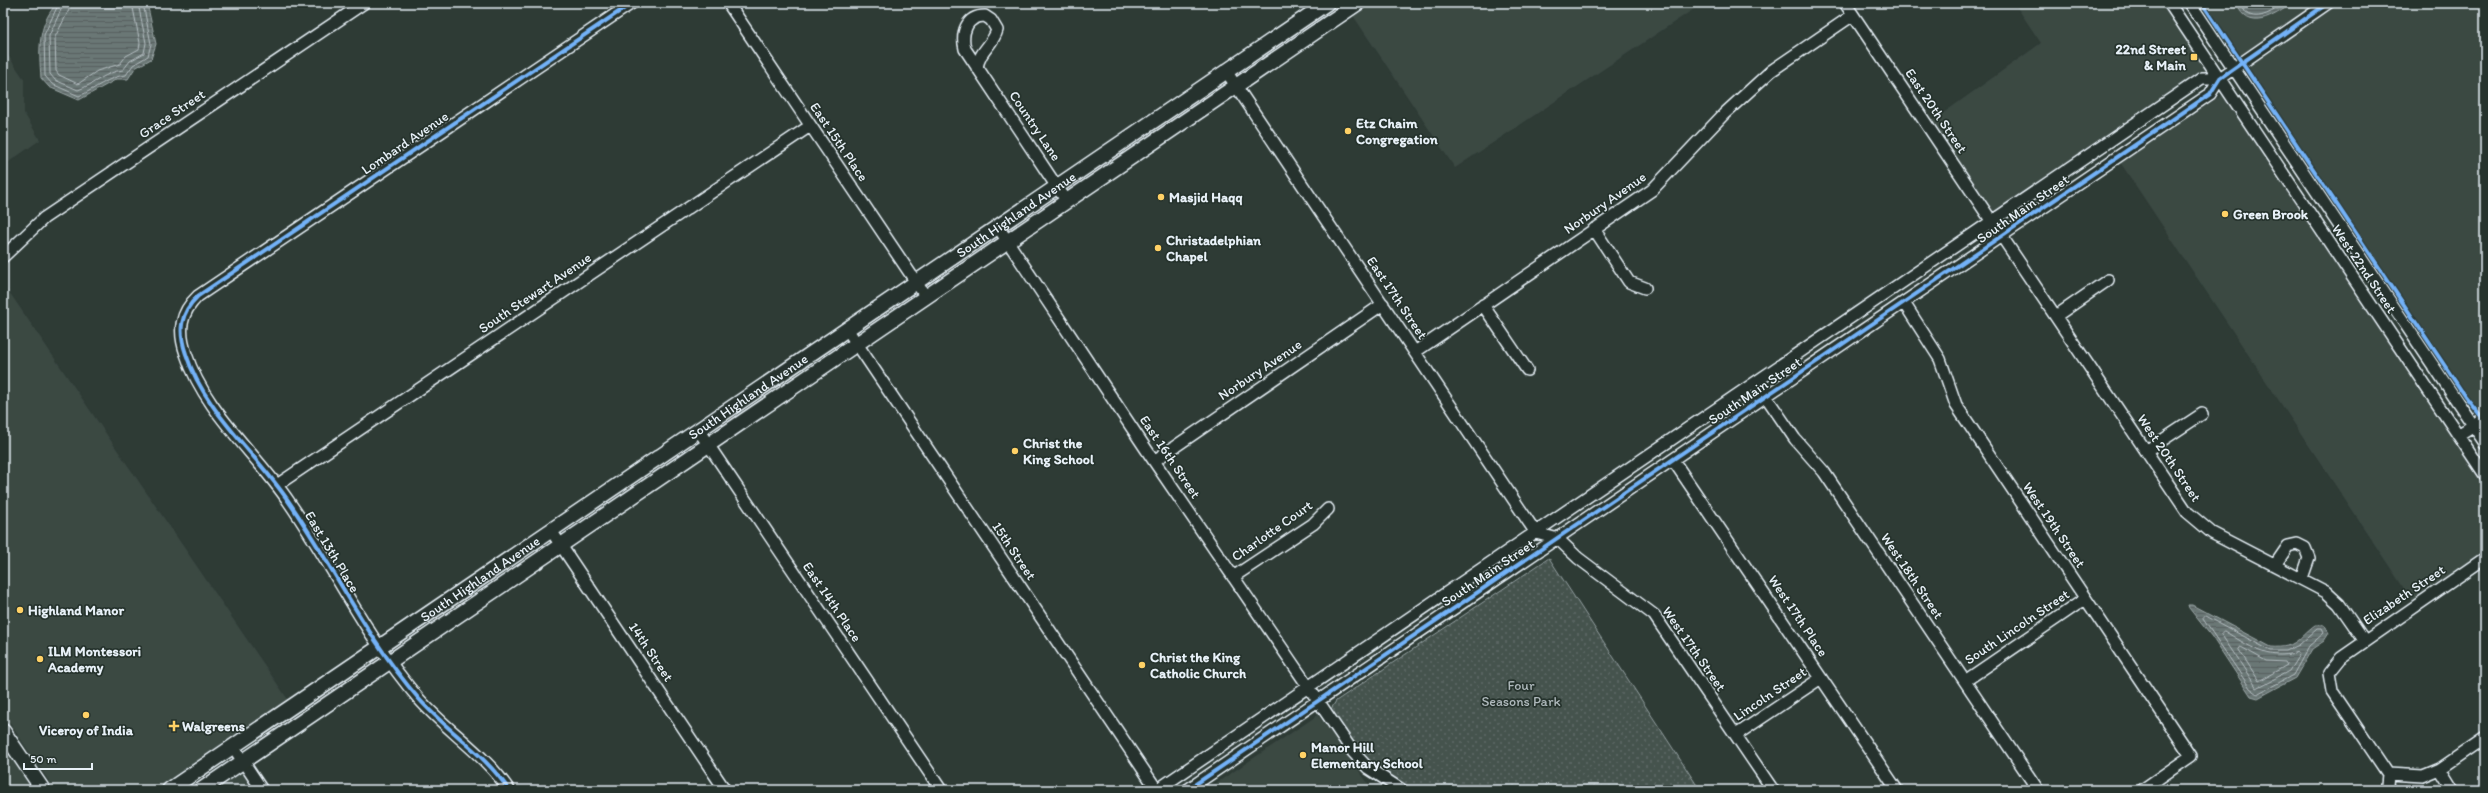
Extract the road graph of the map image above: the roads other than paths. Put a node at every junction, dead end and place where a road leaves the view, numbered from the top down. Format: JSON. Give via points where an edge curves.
{"nodes":[{"id":1,"x":364,"y":3,"type":"edge"},
{"id":2,"x":632,"y":3,"type":"edge"},
{"id":3,"x":728,"y":3,"type":"edge"},
{"id":4,"x":1326,"y":3,"type":"edge"},
{"id":5,"x":1845,"y":3,"type":"edge"},
{"id":6,"x":2169,"y":3,"type":"edge"},
{"id":7,"x":2190,"y":3,"type":"edge"},
{"id":8,"x":2328,"y":3,"type":"edge"},
{"id":9,"x":1350,"y":5,"type":"edge"},
{"id":10,"x":1853,"y":15,"type":"junction"},
{"id":11,"x":978,"y":68,"type":"dead end"},
{"id":12,"x":2234,"y":68,"type":"junction"},
{"id":13,"x":1226,"y":71,"type":"junction"},
{"id":14,"x":2220,"y":78,"type":"junction"},
{"id":15,"x":1236,"y":86,"type":"junction"},
{"id":16,"x":810,"y":126,"type":"junction"},
{"id":17,"x":1057,"y":187,"type":"junction"},
{"id":18,"x":1067,"y":201,"type":"junction"},
{"id":19,"x":1992,"y":222,"type":"junction"},
{"id":20,"x":998,"y":227,"type":"junction"},
{"id":21,"x":1594,"y":229,"type":"junction"},
{"id":22,"x":2002,"y":236,"type":"junction"},
{"id":23,"x":1008,"y":242,"type":"junction"},
{"id":24,"x":3,"y":257,"type":"edge"},
{"id":25,"x":2108,"y":280,"type":"dead end"},
{"id":26,"x":916,"y":282,"type":"junction"},
{"id":27,"x":1645,"y":288,"type":"dead end"},
{"id":28,"x":926,"y":297,"type":"junction"},
{"id":29,"x":191,"y":303,"type":"joint"},
{"id":30,"x":1904,"y":303,"type":"junction"},
{"id":31,"x":1383,"y":304,"type":"junction"},
{"id":32,"x":1483,"y":305,"type":"junction"},
{"id":33,"x":2056,"y":316,"type":"junction"},
{"id":34,"x":846,"y":329,"type":"junction"},
{"id":35,"x":857,"y":344,"type":"junction"},
{"id":36,"x":1415,"y":352,"type":"junction"},
{"id":37,"x":1528,"y":370,"type":"dead end"},
{"id":38,"x":1756,"y":382,"type":"junction"},
{"id":39,"x":1766,"y":397,"type":"junction"},
{"id":40,"x":2202,"y":414,"type":"dead end"},
{"id":41,"x":2485,"y":418,"type":"edge"},
{"id":42,"x":2473,"y":426,"type":"junction"},
{"id":43,"x":699,"y":431,"type":"junction"},
{"id":44,"x":2458,"y":435,"type":"junction"},
{"id":45,"x":2485,"y":443,"type":"edge"},
{"id":46,"x":709,"y":446,"type":"junction"},
{"id":47,"x":2146,"y":452,"type":"junction"},
{"id":48,"x":1673,"y":460,"type":"junction"},
{"id":49,"x":1154,"y":461,"type":"junction"},
{"id":50,"x":2485,"y":475,"type":"edge"},
{"id":51,"x":277,"y":485,"type":"junction"},
{"id":52,"x":1328,"y":509,"type":"dead end"},
{"id":53,"x":552,"y":532,"type":"junction"},
{"id":54,"x":1536,"y":533,"type":"junction"},
{"id":55,"x":1558,"y":539,"type":"junction"},
{"id":56,"x":561,"y":546,"type":"junction"},
{"id":57,"x":2485,"y":558,"type":"edge"},
{"id":58,"x":2275,"y":565,"type":"junction"},
{"id":59,"x":1233,"y":577,"type":"junction"},
{"id":60,"x":2302,"y":578,"type":"junction"},
{"id":61,"x":2085,"y":599,"type":"junction"},
{"id":62,"x":2364,"y":640,"type":"junction"},
{"id":63,"x":379,"y":647,"type":"junction"},
{"id":64,"x":389,"y":660,"type":"junction"},
{"id":65,"x":1821,"y":678,"type":"junction"},
{"id":66,"x":1965,"y":681,"type":"junction"},
{"id":67,"x":1308,"y":686,"type":"junction"},
{"id":68,"x":1318,"y":702,"type":"junction"},
{"id":69,"x":3,"y":731,"type":"edge"},
{"id":70,"x":1736,"y":735,"type":"junction"},
{"id":71,"x":2485,"y":738,"type":"edge"},
{"id":72,"x":234,"y":748,"type":"junction"},
{"id":73,"x":243,"y":761,"type":"junction"},
{"id":74,"x":2440,"y":769,"type":"junction"},
{"id":75,"x":2388,"y":774,"type":"junction"},
{"id":76,"x":43,"y":790,"type":"edge"},
{"id":77,"x":169,"y":790,"type":"edge"},
{"id":78,"x":201,"y":790,"type":"edge"},
{"id":79,"x":262,"y":790,"type":"edge"},
{"id":80,"x":509,"y":790,"type":"edge"},
{"id":81,"x":725,"y":790,"type":"edge"},
{"id":82,"x":941,"y":790,"type":"edge"},
{"id":83,"x":1157,"y":790,"type":"edge"},
{"id":84,"x":1187,"y":790,"type":"edge"},
{"id":85,"x":1402,"y":790,"type":"edge"},
{"id":86,"x":1773,"y":790,"type":"edge"},
{"id":87,"x":1898,"y":790,"type":"edge"},
{"id":88,"x":2038,"y":790,"type":"edge"},
{"id":89,"x":2142,"y":790,"type":"edge"},
{"id":90,"x":2390,"y":790,"type":"edge"},
{"id":91,"x":2453,"y":790,"type":"edge"}],
"edges":[{"from":1,"to":24,"type":"street","name":"Grace Street","via":[[44,218]]},
{"from":2,"to":29,"type":"street","name":"Lombard Avenue"},
{"from":3,"to":16,"type":"street","name":"East 15th Place"},
{"from":4,"to":13,"type":"main road","name":"South Highland Avenue"},
{"from":5,"to":10,"type":"street","name":"East 20th Street"},
{"from":6,"to":14,"type":"street","name":"West 22nd Street"},
{"from":7,"to":12,"type":"street","name":"West 22nd Street"},
{"from":8,"to":12,"type":"street","name":"South Main Street"},
{"from":9,"to":15,"type":"main road","name":"South Highland Avenue"},
{"from":10,"to":19,"type":"street","name":"East 20th Street"},
{"from":10,"to":21,"type":"street","name":"Norbury Avenue","via":[[1771,71],[1724,114],[1652,190]]},
{"from":11,"to":17,"type":"street","name":"Country Lane"},
{"from":12,"to":14,"type":"street","name":"South Main Street"},
{"from":12,"to":42,"type":"street","name":"West 22nd Street"},
{"from":13,"to":15,"type":"street","name":"East 17th Street"},
{"from":13,"to":17,"type":"main road","name":"South Highland Avenue"},
{"from":14,"to":19,"type":"street","name":"South Main Street","via":[[2202,78]]},
{"from":14,"to":22,"type":"street","name":"South Main Street","via":[[2212,93]]},
{"from":14,"to":44,"type":"street","name":"West 22nd Street"},
{"from":15,"to":18,"type":"main road","name":"South Highland Avenue"},
{"from":15,"to":31,"type":"street","name":"East 17th Street"},
{"from":16,"to":26,"type":"street","name":"East 15th Place"},
{"from":16,"to":51,"type":"street","name":"South Stewart Avenue"},
{"from":17,"to":18,"type":"street","name":"Country Lane"},
{"from":17,"to":20,"type":"main road","name":"South Highland Avenue"},
{"from":18,"to":23,"type":"main road","name":"South Highland Avenue"},
{"from":19,"to":22,"type":"street","name":"East 20th Street"},
{"from":19,"to":38,"type":"street","name":"South Main Street"},
{"from":20,"to":23,"type":"street","name":"East 16th Street"},
{"from":20,"to":26,"type":"main road","name":"South Highland Avenue"},
{"from":21,"to":27,"type":"street","via":[[1629,282]]},
{"from":21,"to":32,"type":"street","name":"Norbury Avenue"},
{"from":22,"to":30,"type":"street","name":"South Main Street"},
{"from":22,"to":33,"type":"street","name":"West 20th Street"},
{"from":23,"to":28,"type":"main road","name":"South Highland Avenue"},
{"from":23,"to":49,"type":"street","name":"East 16th Street"},
{"from":25,"to":33,"type":"street"},
{"from":26,"to":28,"type":"street","name":"East 15th Place"},
{"from":26,"to":34,"type":"main road","name":"South Highland Avenue"},
{"from":28,"to":35,"type":"main road","name":"South Highland Avenue"},
{"from":29,"to":51,"type":"street","name":"East 13th Place","via":[[181,321],[182,339],[188,362],[201,386],[240,442]]},
{"from":30,"to":39,"type":"street","name":"South Main Street"},
{"from":30,"to":61,"type":"street","name":"West 19th Street","via":[[1940,359],[1956,404]]},
{"from":31,"to":36,"type":"street","name":"East 17th Street"},
{"from":31,"to":49,"type":"street","name":"Norbury Avenue"},
{"from":32,"to":36,"type":"street","name":"Norbury Avenue"},
{"from":32,"to":37,"type":"street"},
{"from":33,"to":47,"type":"street","name":"West 20th Street"},
{"from":34,"to":35,"type":"street","name":"15th Street"},
{"from":34,"to":43,"type":"main road","name":"South Highland Avenue"},
{"from":35,"to":46,"type":"main road","name":"South Highland Avenue"},
{"from":35,"to":83,"type":"street","name":"15th Street"},
{"from":36,"to":54,"type":"street","name":"East 17th Street"},
{"from":38,"to":39,"type":"street","name":"West 18th Street"},
{"from":38,"to":54,"type":"street","name":"South Main Street"},
{"from":39,"to":48,"type":"street","name":"South Main Street"},
{"from":39,"to":66,"type":"street","name":"West 18th Street","via":[[1795,439],[1824,472]]},
{"from":40,"to":47,"type":"street"},
{"from":41,"to":42,"type":"street"},
{"from":42,"to":44,"type":"street"},
{"from":42,"to":45,"type":"street","name":"West 22nd Street"},
{"from":43,"to":46,"type":"street","name":"East 14th Place"},
{"from":43,"to":53,"type":"main road","name":"South Highland Avenue"},
{"from":44,"to":50,"type":"street","name":"West 22nd Street"},
{"from":46,"to":56,"type":"main road","name":"South Highland Avenue"},
{"from":46,"to":82,"type":"street","name":"East 14th Place"},
{"from":47,"to":58,"type":"street","name":"West 20th Street","via":[[2196,522],[2212,533]]},
{"from":48,"to":55,"type":"street","name":"South Main Street"},
{"from":48,"to":65,"type":"street","name":"West 17th Place"},
{"from":49,"to":59,"type":"street","name":"East 16th Street"},
{"from":51,"to":63,"type":"street","name":"East 13th Place"},
{"from":52,"to":59,"type":"street","name":"Charlotte Court","via":[[1313,524]]},
{"from":53,"to":56,"type":"street","name":"14th Street"},
{"from":53,"to":63,"type":"main road","name":"South Highland Avenue"},
{"from":54,"to":55,"type":"street","name":"West 17th Street"},
{"from":54,"to":67,"type":"street","name":"South Main Street"},
{"from":55,"to":68,"type":"street","name":"South Main Street"},
{"from":55,"to":70,"type":"street","name":"West 17th Street","via":[[1578,558],[1654,615]]},
{"from":56,"to":64,"type":"main road","name":"South Highland Avenue"},
{"from":56,"to":81,"type":"street","name":"14th Street"},
{"from":57,"to":62,"type":"street","name":"Elizabeth Street"},
{"from":58,"to":60,"type":"street","name":"West 20th Street"},
{"from":58,"to":60,"type":"street","via":[[2288,546],[2297,544],[2305,548],[2309,558]]},
{"from":59,"to":67,"type":"street","name":"East 16th Street"},
{"from":60,"to":62,"type":"street","name":"West 20th Street","via":[[2334,599]]},
{"from":61,"to":66,"type":"street","name":"South Lincoln Street"},
{"from":61,"to":89,"type":"street","name":"West 19th Street","via":[[2191,756]]},
{"from":62,"to":75,"type":"street","name":"Elizabeth Street","via":[[2340,658],[2329,673],[2332,691]]},
{"from":63,"to":64,"type":"street","name":"East 13th Place"},
{"from":63,"to":72,"type":"main road","name":"South Highland Avenue"},
{"from":64,"to":73,"type":"main road","name":"South Highland Avenue"},
{"from":64,"to":80,"type":"street","name":"East 13th Place","via":[[429,710],[482,757]]},
{"from":65,"to":70,"type":"street","name":"Lincoln Street"},
{"from":65,"to":87,"type":"street","name":"West 17th Place"},
{"from":66,"to":88,"type":"street","name":"West 18th Street"},
{"from":67,"to":68,"type":"street","name":"East 16th Street"},
{"from":67,"to":83,"type":"street","name":"South Main Street"},
{"from":68,"to":84,"type":"street","name":"South Main Street"},
{"from":68,"to":85,"type":"street","name":"East 16th Street","via":[[1353,752],[1368,768]]},
{"from":69,"to":76,"type":"main road"},
{"from":70,"to":86,"type":"street","name":"West 17th Street"},
{"from":71,"to":74,"type":"street"},
{"from":72,"to":73,"type":"street"},
{"from":72,"to":77,"type":"main road","name":"South Highland Avenue"},
{"from":73,"to":78,"type":"main road","name":"South Highland Avenue"},
{"from":73,"to":79,"type":"street"},
{"from":74,"to":75,"type":"street","via":[[2423,776]]},
{"from":74,"to":91,"type":"street"},
{"from":75,"to":90,"type":"street","via":[[2387,785]]}]}
